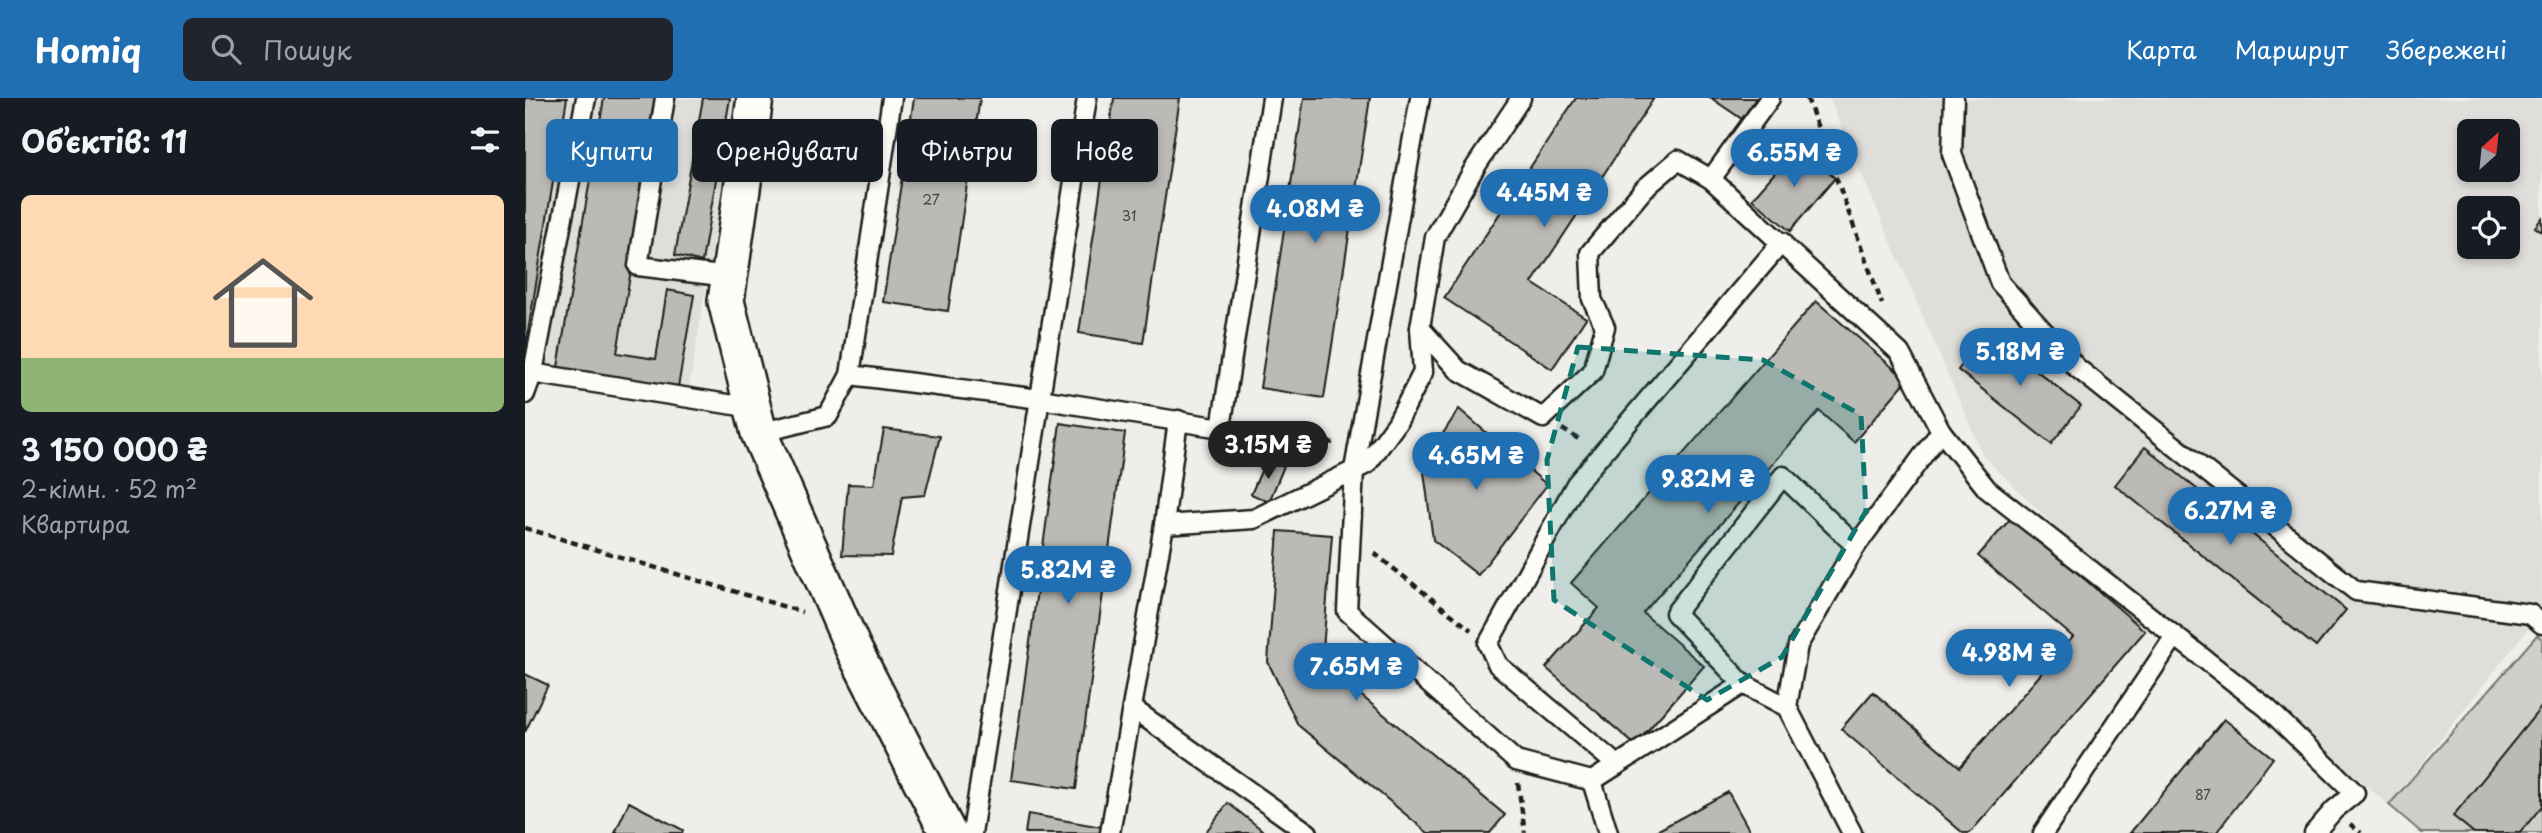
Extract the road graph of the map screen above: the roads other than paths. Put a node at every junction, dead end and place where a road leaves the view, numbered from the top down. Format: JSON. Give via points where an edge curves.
{"nodes":[{"id":1,"x":586,"y":98,"type":"edge"},
{"id":2,"x":664,"y":98,"type":"edge"},
{"id":3,"x":755,"y":98,"type":"edge"},
{"id":4,"x":893,"y":98,"type":"edge"},
{"id":5,"x":1087,"y":98,"type":"edge"},
{"id":6,"x":1272,"y":98,"type":"edge"},
{"id":7,"x":1420,"y":98,"type":"edge"},
{"id":8,"x":1521,"y":98,"type":"edge"},
{"id":9,"x":1770,"y":98,"type":"edge"},
{"id":10,"x":1954,"y":98,"type":"edge"},
{"id":11,"x":1711,"y":179,"type":"junction"},
{"id":12,"x":1782,"y":242,"type":"junction"},
{"id":13,"x":729,"y":277,"type":"junction"},
{"id":14,"x":1420,"y":328,"type":"junction"},
{"id":15,"x":529,"y":372,"type":"edge"},
{"id":16,"x":850,"y":375,"type":"junction"},
{"id":17,"x":525,"y":394,"type":"edge"},
{"id":18,"x":1040,"y":399,"type":"junction"},
{"id":19,"x":1178,"y":420,"type":"junction"},
{"id":20,"x":756,"y":421,"type":"junction"},
{"id":21,"x":1941,"y":431,"type":"junction"},
{"id":22,"x":1353,"y":470,"type":"junction"},
{"id":23,"x":1164,"y":525,"type":"junction"},
{"id":24,"x":1856,"y":545,"type":"junction"},
{"id":25,"x":2542,"y":624,"type":"edge"},
{"id":26,"x":2175,"y":636,"type":"junction"},
{"id":27,"x":1744,"y":684,"type":"junction"},
{"id":28,"x":1787,"y":707,"type":"junction"},
{"id":29,"x":1132,"y":708,"type":"junction"},
{"id":30,"x":1617,"y":765,"type":"junction"},
{"id":31,"x":1592,"y":781,"type":"junction"},
{"id":32,"x":948,"y":833,"type":"edge"},
{"id":33,"x":972,"y":833,"type":"edge"},
{"id":34,"x":1110,"y":833,"type":"edge"},
{"id":35,"x":1308,"y":833,"type":"edge"},
{"id":36,"x":1608,"y":833,"type":"edge"},
{"id":37,"x":1852,"y":833,"type":"edge"},
{"id":38,"x":2043,"y":833,"type":"edge"},
{"id":39,"x":2314,"y":833,"type":"edge"}],
"edges":[{"from":1,"to":15,"type":"lane"},
{"from":2,"to":13,"type":"lane","via":[[638,266]]},
{"from":3,"to":13,"type":"street"},
{"from":4,"to":16,"type":"lane"},
{"from":5,"to":18,"type":"lane"},
{"from":6,"to":19,"type":"lane","via":[[1221,428]]},
{"from":7,"to":22,"type":"lane"},
{"from":8,"to":14,"type":"lane","via":[[1435,237]]},
{"from":9,"to":11,"type":"lane"},
{"from":10,"to":25,"type":"lane","via":[[1952,154],[2000,283],[2076,367],[2356,591],[2530,614]]},
{"from":11,"to":12,"type":"lane"},
{"from":11,"to":14,"type":"lane","via":[[1678,160],[1644,189],[1590,253],[1592,299],[1605,327],[1593,371],[1543,418],[1458,370]]},
{"from":12,"to":21,"type":"lane","via":[[1900,353]]},
{"from":12,"to":30,"type":"lane","via":[[1576,484],[1488,644],[1498,665]]},
{"from":13,"to":20,"type":"street","via":[[726,301]]},
{"from":14,"to":22,"type":"lane","via":[[1423,372],[1397,423],[1367,464]]},
{"from":15,"to":17,"type":"lane"},
{"from":15,"to":20,"type":"lane"},
{"from":16,"to":18,"type":"lane"},
{"from":16,"to":20,"type":"lane","via":[[828,416]]},
{"from":18,"to":19,"type":"lane"},
{"from":18,"to":33,"type":"lane"},
{"from":19,"to":23,"type":"lane"},
{"from":20,"to":32,"type":"street","via":[[843,624]]},
{"from":21,"to":24,"type":"lane"},
{"from":21,"to":26,"type":"lane","via":[[1987,489]]},
{"from":22,"to":23,"type":"lane","via":[[1254,519]]},
{"from":22,"to":31,"type":"lane","via":[[1347,611],[1515,761]]},
{"from":23,"to":29,"type":"lane"},
{"from":24,"to":27,"type":"lane","via":[[1783,476],[1675,612]]},
{"from":24,"to":28,"type":"lane","via":[[1798,645]]},
{"from":26,"to":38,"type":"lane"},
{"from":26,"to":39,"type":"lane","via":[[2267,708],[2355,793]]},
{"from":27,"to":28,"type":"lane"},
{"from":27,"to":30,"type":"lane"},
{"from":28,"to":37,"type":"lane"},
{"from":29,"to":34,"type":"lane"},
{"from":29,"to":35,"type":"lane"},
{"from":30,"to":31,"type":"lane"},
{"from":31,"to":36,"type":"lane"}]}
